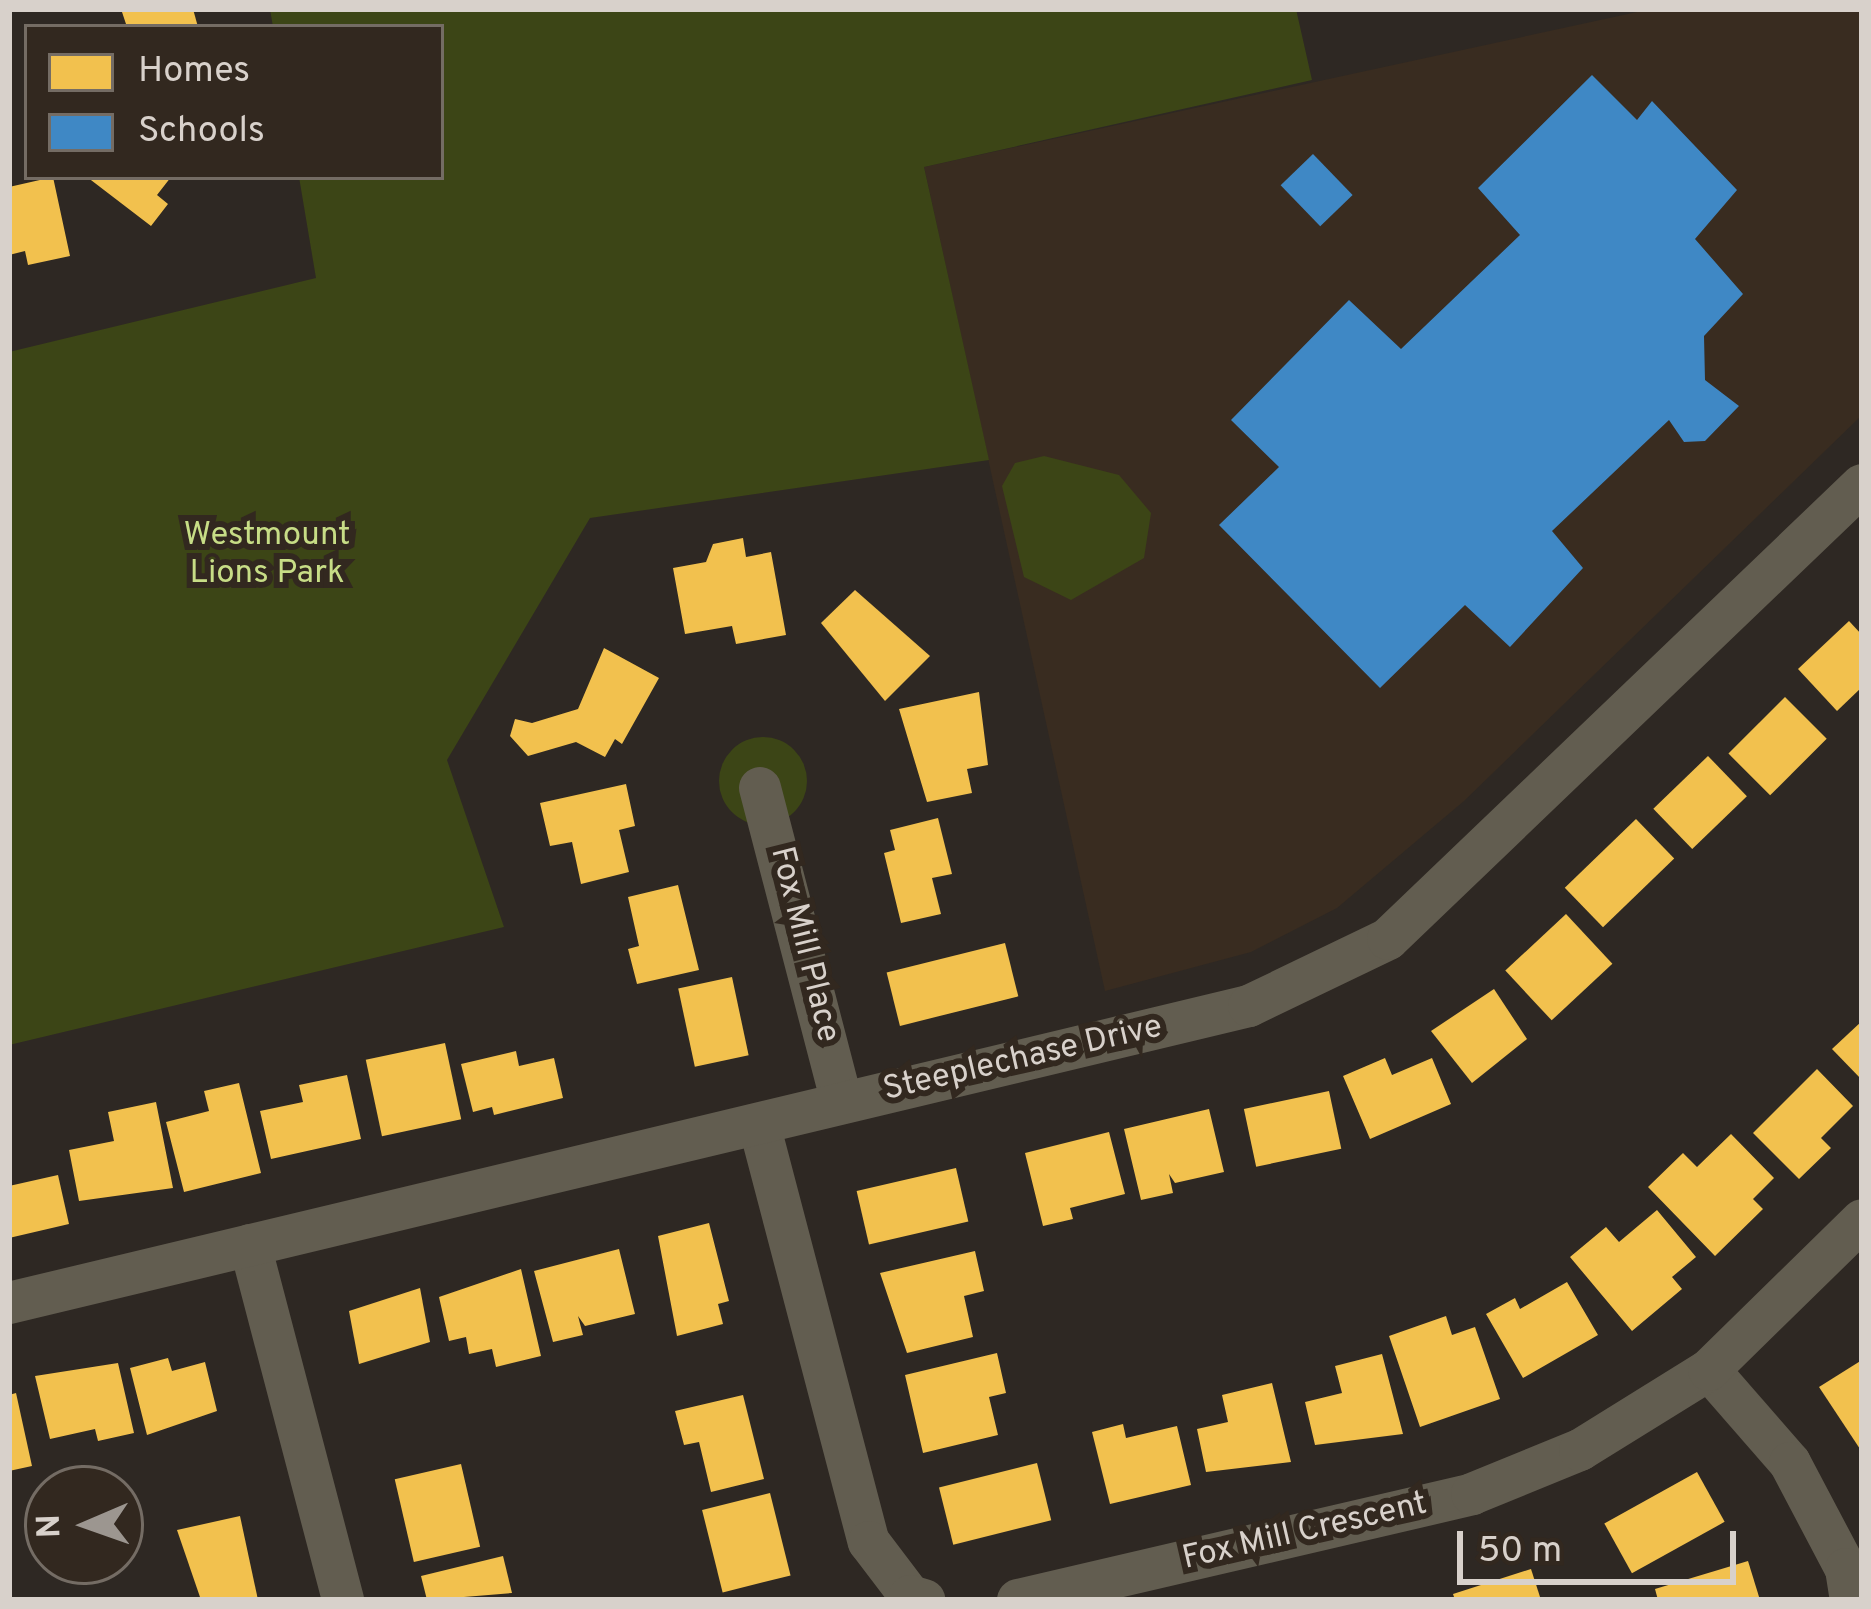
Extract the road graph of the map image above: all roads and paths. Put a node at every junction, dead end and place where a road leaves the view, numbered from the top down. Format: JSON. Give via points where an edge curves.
{"nodes":[{"id":1,"x":1862,"y":485,"type":"edge"},
{"id":2,"x":760,"y":788,"type":"dead end"},
{"id":3,"x":842,"y":1103,"type":"junction"},
{"id":4,"x":759,"y":1124,"type":"junction"},
{"id":5,"x":1862,"y":1220,"type":"edge"},
{"id":6,"x":250,"y":1245,"type":"junction"},
{"id":7,"x":9,"y":1303,"type":"edge"},
{"id":8,"x":1709,"y":1370,"type":"junction"},
{"id":9,"x":343,"y":1600,"type":"edge"},
{"id":10,"x":924,"y":1600,"type":"edge"},
{"id":11,"x":1018,"y":1600,"type":"edge"},
{"id":12,"x":1851,"y":1600,"type":"edge"}],
"edges":[{"from":1,"to":3,"type":"street","name":"Steeplechase Drive","via":[[1388,939],[1249,1006]]},
{"from":2,"to":3,"type":"street","name":"Fox Mill Place"},
{"from":3,"to":4,"type":"street","name":"Steeplechase Drive"},
{"from":4,"to":6,"type":"street","name":"Steeplechase Drive"},
{"from":4,"to":10,"type":"street","via":[[869,1542],[910,1596]]},
{"from":5,"to":8,"type":"street","name":"Fox Mill Crescent"},
{"from":6,"to":7,"type":"street","name":"Steeplechase Drive"},
{"from":6,"to":9,"type":"street"},
{"from":8,"to":11,"type":"street","name":"Fox Mill Crescent","via":[[1580,1450],[1472,1494]]},
{"from":8,"to":12,"type":"street","via":[[1790,1463],[1846,1569]]}]}
